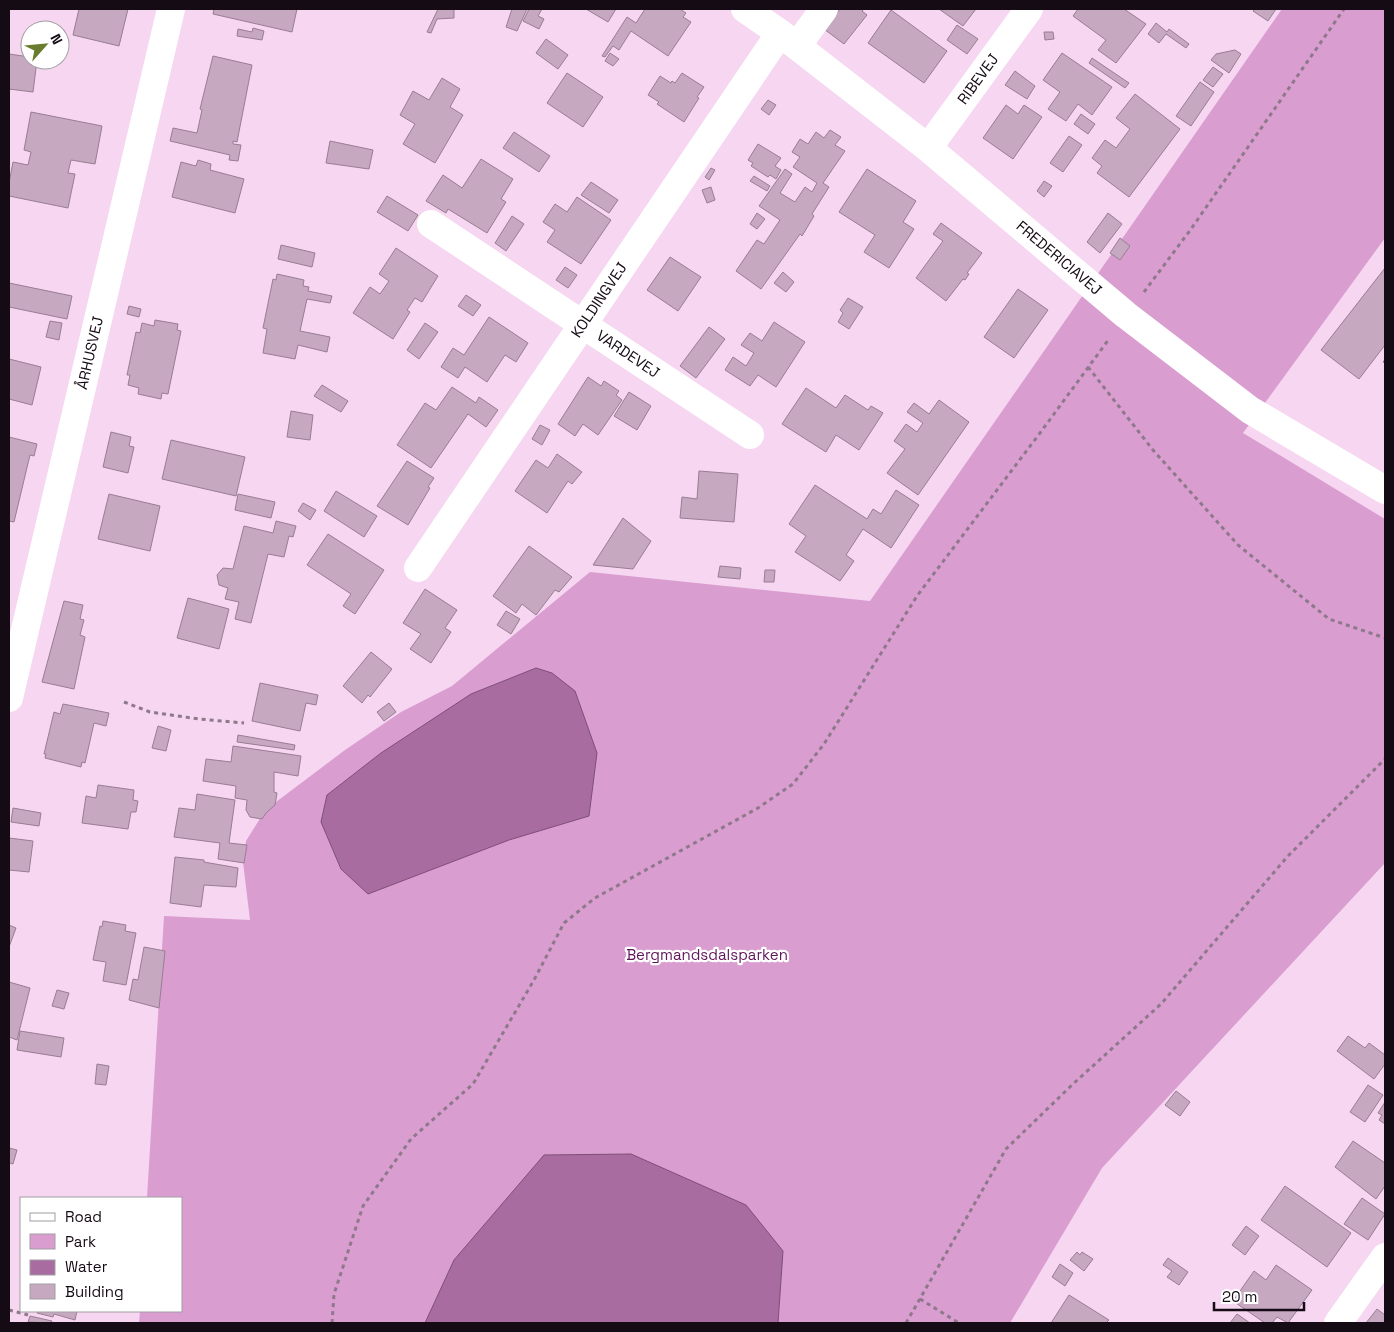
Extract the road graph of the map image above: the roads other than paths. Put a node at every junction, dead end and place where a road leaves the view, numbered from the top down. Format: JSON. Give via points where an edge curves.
{"nodes":[{"id":1,"x":171,"y":9,"type":"edge"},
{"id":2,"x":745,"y":9,"type":"edge"},
{"id":3,"x":824,"y":9,"type":"edge"},
{"id":4,"x":1028,"y":9,"type":"edge"},
{"id":5,"x":788,"y":39,"type":"junction"},
{"id":6,"x":928,"y":148,"type":"junction"},
{"id":7,"x":431,"y":224,"type":"dead end"},
{"id":8,"x":583,"y":324,"type":"junction"},
{"id":9,"x":750,"y":435,"type":"dead end"},
{"id":10,"x":1385,"y":490,"type":"edge"},
{"id":11,"x":418,"y":568,"type":"dead end"},
{"id":12,"x":9,"y":698,"type":"edge"},
{"id":13,"x":1385,"y":1257,"type":"edge"},
{"id":14,"x":1338,"y":1323,"type":"edge"}],
"edges":[{"from":1,"to":12,"type":"street","name":"ÅRHUSVEJ"},
{"from":2,"to":5,"type":"street","name":"FREDERICIAVEJ"},
{"from":3,"to":5,"type":"street","name":"KOLDINGVEJ"},
{"from":4,"to":6,"type":"street","name":"RIBEVEJ"},
{"from":5,"to":6,"type":"street","name":"FREDERICIAVEJ"},
{"from":5,"to":8,"type":"street","name":"KOLDINGVEJ"},
{"from":6,"to":10,"type":"street","name":"FREDERICIAVEJ","via":[[1126,315],[1250,410]]},
{"from":7,"to":8,"type":"street","name":"VARDEVEJ"},
{"from":8,"to":9,"type":"street","name":"VARDEVEJ"},
{"from":8,"to":11,"type":"street","name":"KOLDINGVEJ"},
{"from":13,"to":14,"type":"street"}]}
